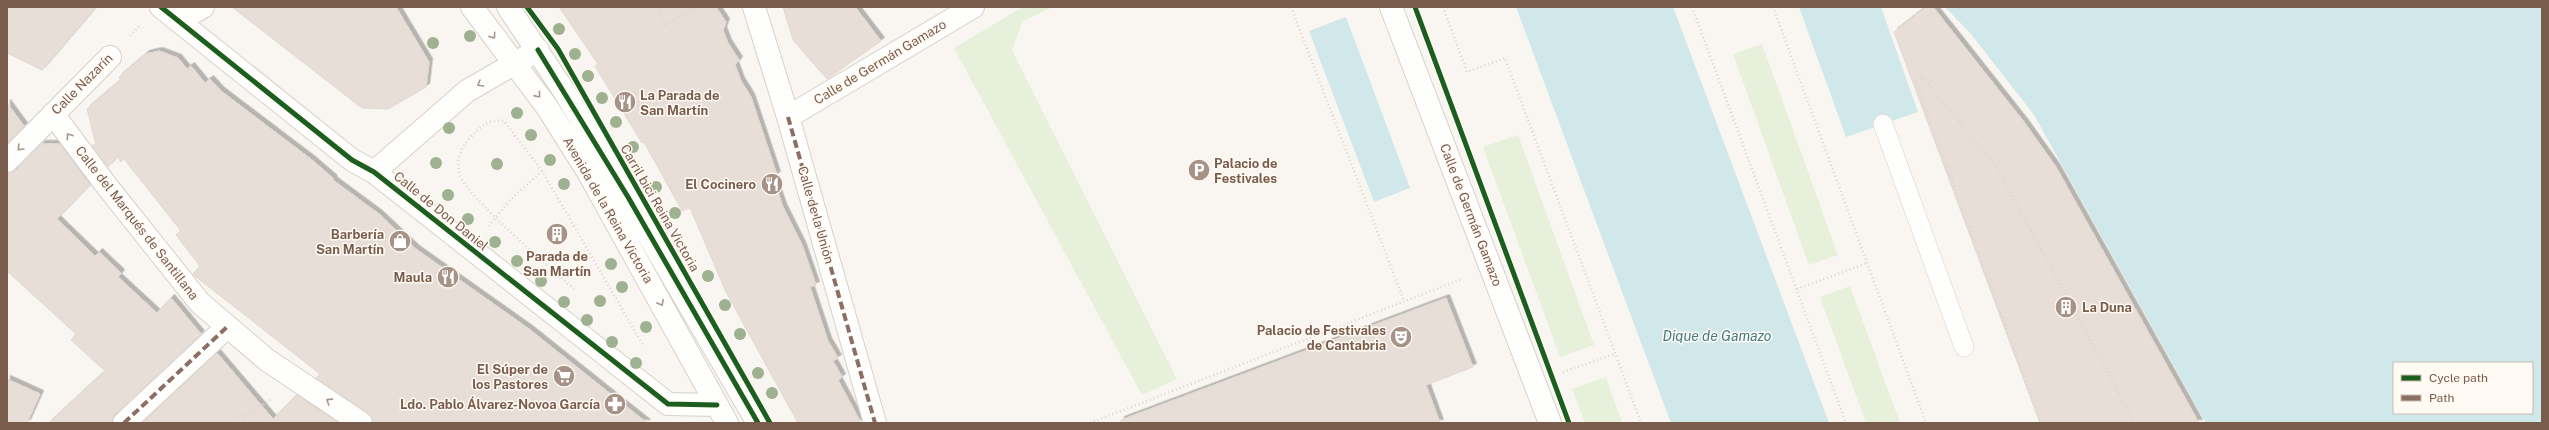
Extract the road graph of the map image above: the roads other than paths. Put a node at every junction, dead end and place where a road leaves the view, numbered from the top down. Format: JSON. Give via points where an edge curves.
{"nodes":[{"id":1,"x":161,"y":7,"type":"edge"},
{"id":2,"x":203,"y":7,"type":"edge"},
{"id":3,"x":472,"y":7,"type":"edge"},
{"id":4,"x":508,"y":7,"type":"edge"},
{"id":5,"x":754,"y":7,"type":"edge"},
{"id":6,"x":973,"y":7,"type":"edge"},
{"id":7,"x":1391,"y":7,"type":"edge"},
{"id":8,"x":180,"y":20,"type":"junction"},
{"id":9,"x":538,"y":50,"type":"junction"},
{"id":10,"x":110,"y":57,"type":"road end"},
{"id":11,"x":514,"y":64,"type":"junction"},
{"id":12,"x":53,"y":114,"type":"junction"},
{"id":13,"x":788,"y":117,"type":"junction"},
{"id":14,"x":1884,"y":124,"type":"dead end"},
{"id":15,"x":7,"y":161,"type":"edge"},
{"id":16,"x":374,"y":172,"type":"junction"},
{"id":17,"x":227,"y":327,"type":"junction"},
{"id":18,"x":1964,"y":346,"type":"dead end"},
{"id":19,"x":722,"y":417,"type":"edge"},
{"id":20,"x":124,"y":423,"type":"edge"},
{"id":21,"x":361,"y":423,"type":"edge"},
{"id":22,"x":758,"y":423,"type":"edge"},
{"id":23,"x":875,"y":423,"type":"edge"},
{"id":24,"x":1550,"y":423,"type":"edge"}],
"edges":[{"from":1,"to":8,"type":"street","name":"Calle de Don Daniel"},
{"from":2,"to":8,"type":"street"},
{"from":3,"to":11,"type":"street","name":"Avenida de la Reina Victoria","one_way":true},
{"from":4,"to":9,"type":"street","name":"Avenida de la Reina Victoria"},
{"from":5,"to":13,"type":"street","name":"Calle de la Unión"},
{"from":6,"to":13,"type":"street","name":"Calle de Germán Gamazo"},
{"from":7,"to":24,"type":"street","name":"Calle de Germán Gamazo"},
{"from":8,"to":16,"type":"street","name":"Calle de Don Daniel","via":[[352,160]]},
{"from":9,"to":11,"type":"street"},
{"from":9,"to":22,"type":"street","name":"Avenida de la Reina Victoria","via":[[624,191]]},
{"from":10,"to":12,"type":"street","name":"Calle Nazarín"},
{"from":11,"to":16,"type":"street","one_way":true,"via":[[467,91]]},
{"from":11,"to":19,"type":"street","name":"Avenida de la Reina Victoria","one_way":true,"via":[[548,107],[588,172]]},
{"from":12,"to":15,"type":"street","name":"Calle Nazarín","one_way":true},
{"from":17,"to":12,"type":"street","name":"Calle del Marqués de Santillana","one_way":true,"via":[[200,304]]},
{"from":13,"to":23,"type":"street","name":"Calle de la Unión"},
{"from":14,"to":18,"type":"lane"},
{"from":16,"to":19,"type":"street","name":"Calle de Don Daniel","via":[[668,404]]},
{"from":17,"to":20,"type":"street"},
{"from":21,"to":17,"type":"street","name":"Calle del Marqués de Santillana","one_way":true,"via":[[267,360]]}]}
